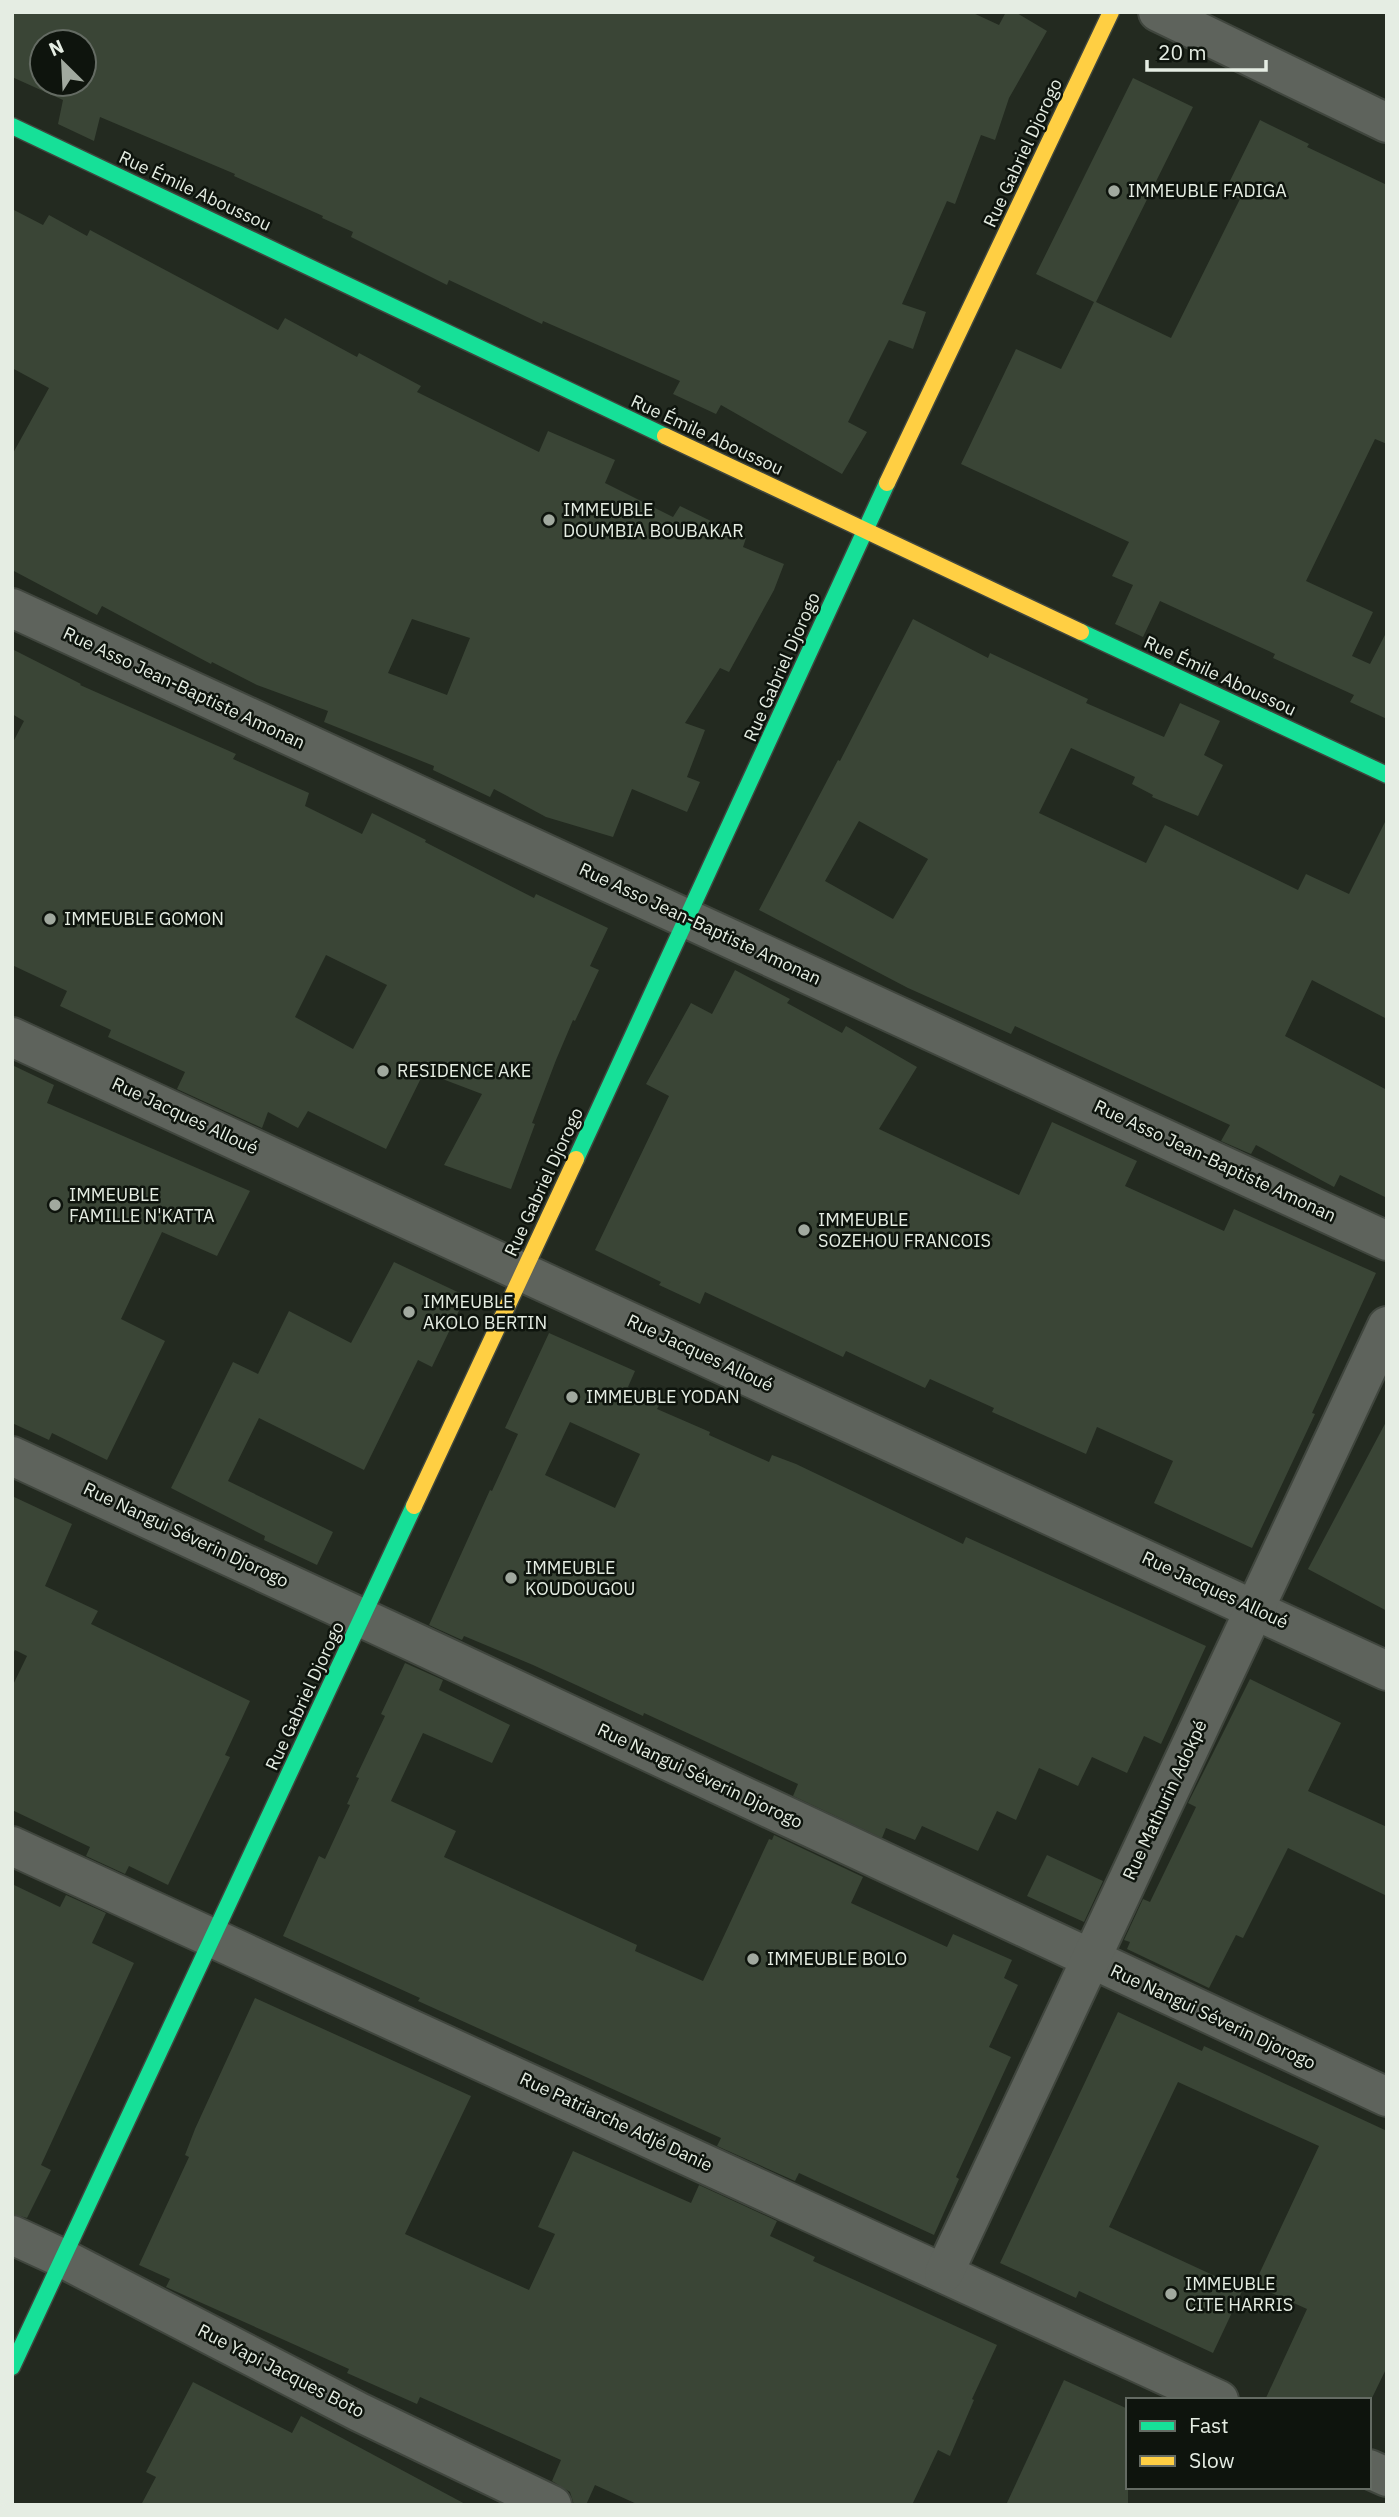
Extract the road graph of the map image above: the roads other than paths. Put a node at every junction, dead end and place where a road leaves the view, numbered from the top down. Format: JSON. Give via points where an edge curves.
{"nodes":[{"id":1,"x":1111,"y":12,"type":"edge"},
{"id":2,"x":1158,"y":12,"type":"edge"},
{"id":3,"x":1387,"y":123,"type":"edge"},
{"id":4,"x":12,"y":125,"type":"edge"},
{"id":5,"x":864,"y":531,"type":"junction"},
{"id":6,"x":12,"y":608,"type":"edge"},
{"id":7,"x":1387,"y":775,"type":"edge"},
{"id":8,"x":688,"y":919,"type":"junction"},
{"id":9,"x":12,"y":1037,"type":"edge"},
{"id":10,"x":1387,"y":1241,"type":"edge"},
{"id":11,"x":524,"y":1272,"type":"junction"},
{"id":12,"x":1387,"y":1326,"type":"edge"},
{"id":13,"x":12,"y":1456,"type":"edge"},
{"id":14,"x":1255,"y":1608,"type":"junction"},
{"id":15,"x":364,"y":1617,"type":"junction"},
{"id":16,"x":1387,"y":1671,"type":"edge"},
{"id":17,"x":12,"y":1846,"type":"edge"},
{"id":18,"x":212,"y":1937,"type":"junction"},
{"id":19,"x":1090,"y":1961,"type":"junction"},
{"id":20,"x":1387,"y":2097,"type":"edge"},
{"id":21,"x":12,"y":2235,"type":"edge"},
{"id":22,"x":62,"y":2258,"type":"junction"},
{"id":23,"x":944,"y":2273,"type":"junction"},
{"id":24,"x":12,"y":2367,"type":"edge"},
{"id":25,"x":1215,"y":2398,"type":"edge"},
{"id":26,"x":1371,"y":2470,"type":"edge"},
{"id":27,"x":1387,"y":2477,"type":"edge"},
{"id":28,"x":552,"y":2505,"type":"edge"}],
"edges":[{"from":1,"to":5,"type":"street","name":"Rue Gabriel Djorogo"},
{"from":2,"to":3,"type":"street"},
{"from":4,"to":5,"type":"street","name":"Rue Émile Aboussou"},
{"from":5,"to":7,"type":"street","name":"Rue Émile Aboussou"},
{"from":5,"to":8,"type":"street","name":"Rue Gabriel Djorogo"},
{"from":6,"to":8,"type":"street","name":"Rue Asso Jean-Baptiste Amonan"},
{"from":8,"to":10,"type":"street","name":"Rue Asso Jean-Baptiste Amonan"},
{"from":8,"to":11,"type":"street","name":"Rue Gabriel Djorogo"},
{"from":9,"to":11,"type":"street","name":"Rue Jacques Alloué"},
{"from":11,"to":14,"type":"street","name":"Rue Jacques Alloué"},
{"from":11,"to":15,"type":"street","name":"Rue Gabriel Djorogo"},
{"from":12,"to":14,"type":"street","name":"Rue Mathurin Adokpé"},
{"from":13,"to":15,"type":"street","name":"Rue Nangui Séverin Djorogo"},
{"from":14,"to":16,"type":"street","name":"Rue Jacques Alloué"},
{"from":14,"to":19,"type":"street","name":"Rue Mathurin Adokpé"},
{"from":15,"to":18,"type":"street","name":"Rue Gabriel Djorogo"},
{"from":15,"to":19,"type":"street","name":"Rue Nangui Séverin Djorogo"},
{"from":17,"to":18,"type":"street","name":"Rue Patriarche Adjé Danie"},
{"from":18,"to":22,"type":"street","name":"Rue Gabriel Djorogo"},
{"from":18,"to":23,"type":"street","name":"Rue Patriarche Adjé Danie"},
{"from":19,"to":20,"type":"street","name":"Rue Nangui Séverin Djorogo"},
{"from":19,"to":23,"type":"street","name":"Rue Mathurin Adokpé"},
{"from":21,"to":22,"type":"street","name":"Rue Yapi Jacques Boto"},
{"from":22,"to":24,"type":"street","name":"Rue Gabriel Djorogo"},
{"from":22,"to":28,"type":"street","name":"Rue Yapi Jacques Boto","via":[[359,2412]]},
{"from":23,"to":25,"type":"street","name":"Rue Patriarche Adjé Danie"},
{"from":26,"to":27,"type":"street"}]}
